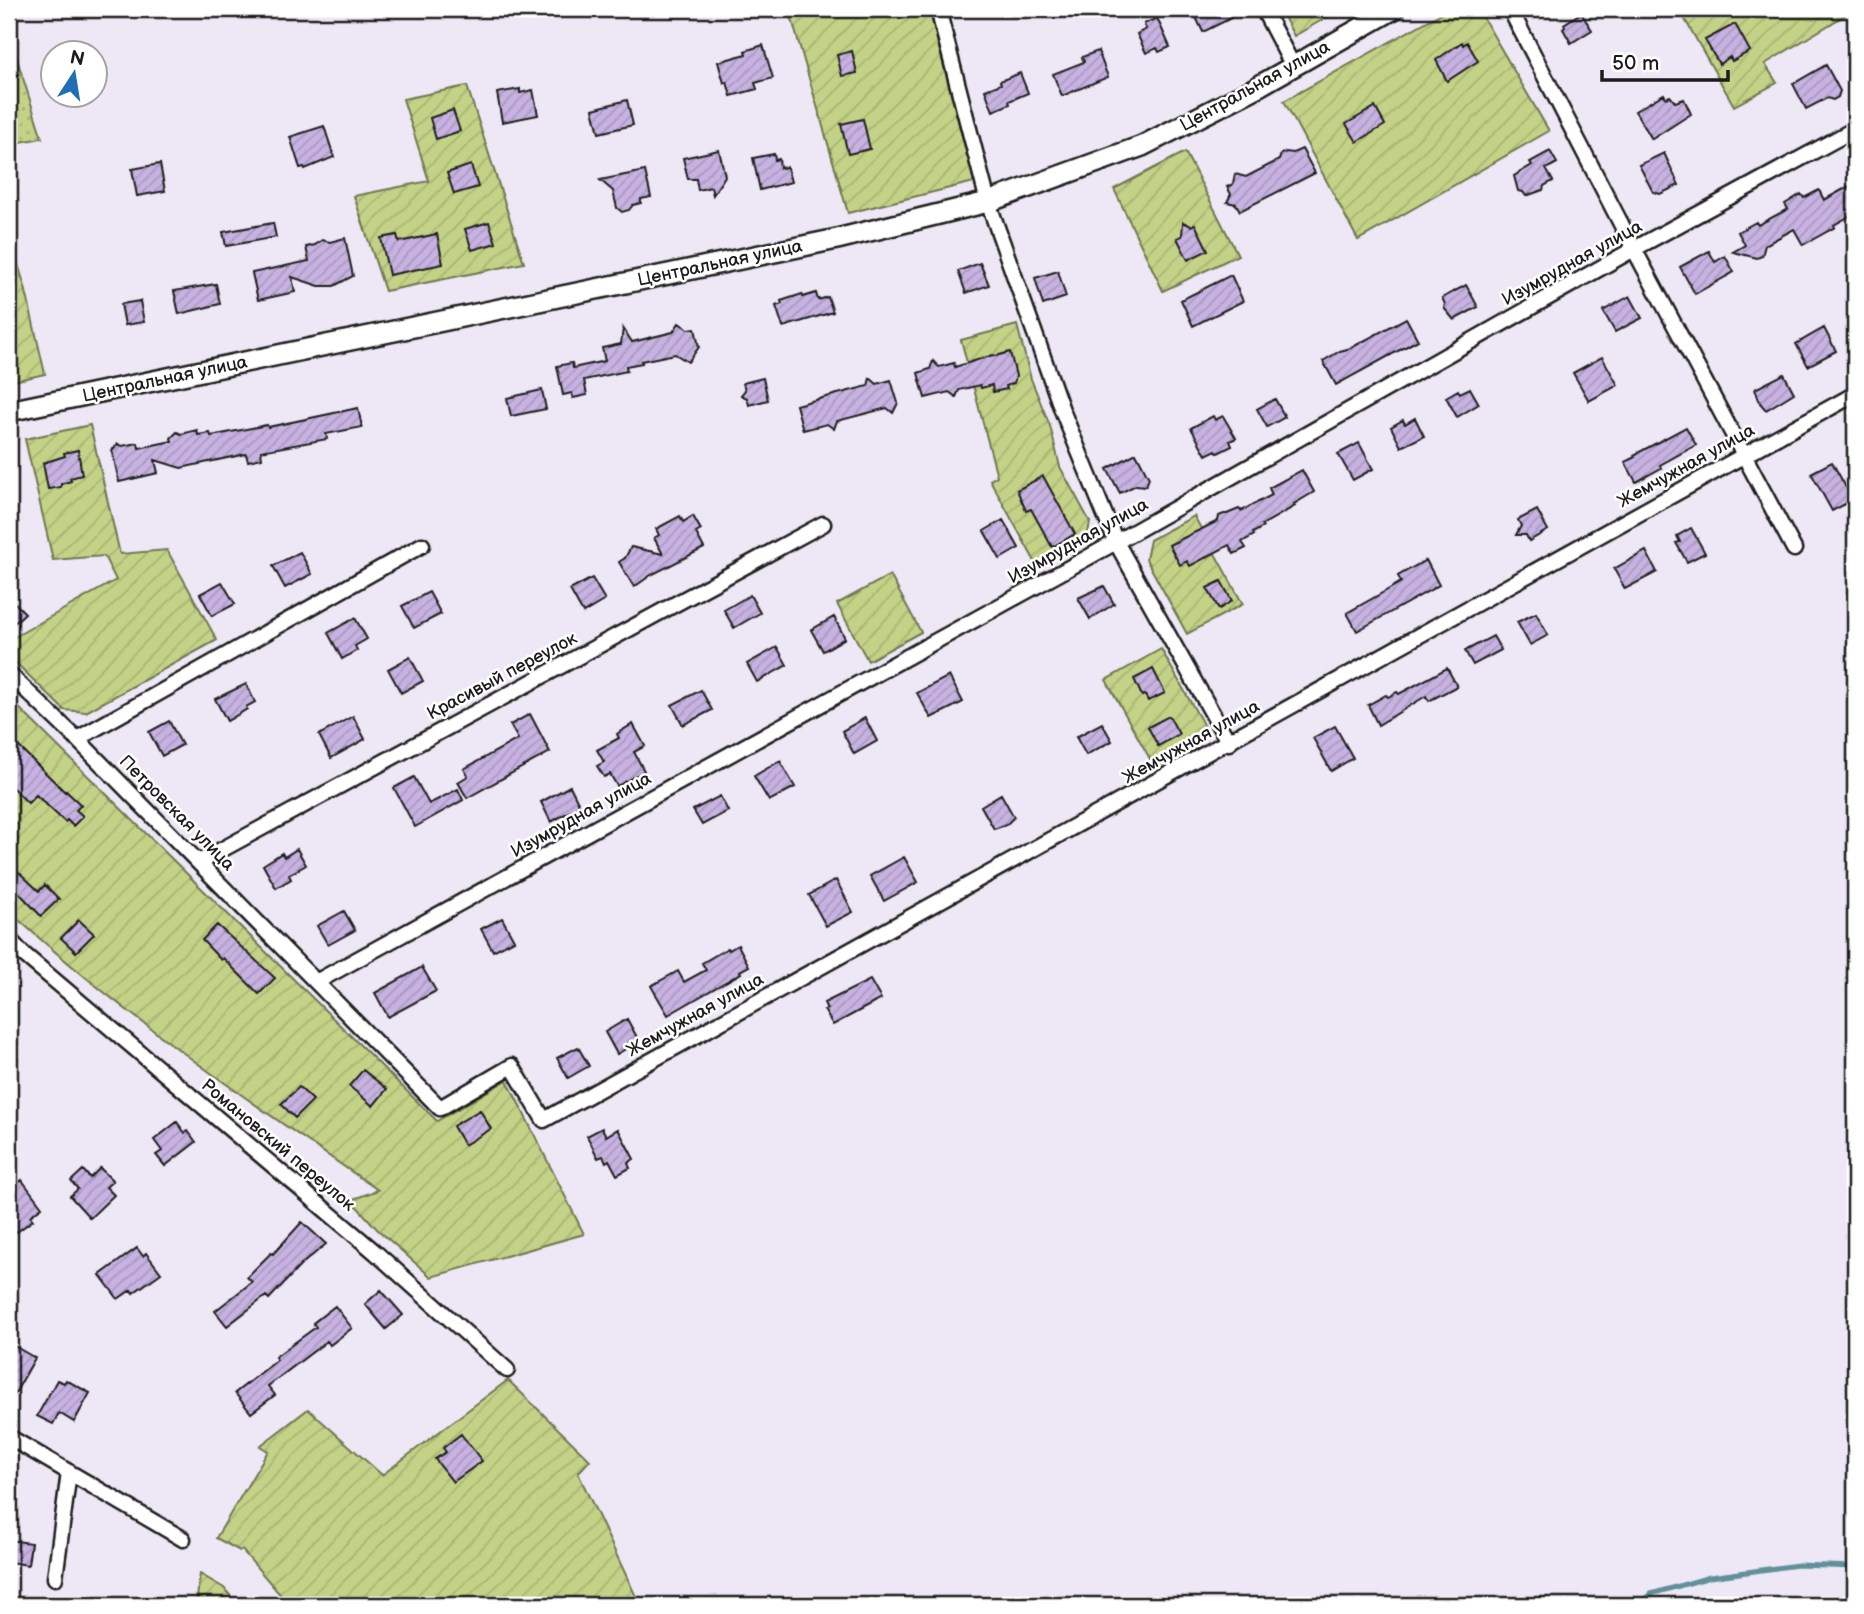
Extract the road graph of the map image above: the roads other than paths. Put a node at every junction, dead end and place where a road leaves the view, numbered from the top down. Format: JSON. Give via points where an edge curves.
{"nodes":[{"id":1,"x":939,"y":9,"type":"edge"},
{"id":2,"x":1264,"y":9,"type":"edge"},
{"id":3,"x":1394,"y":9,"type":"edge"},
{"id":4,"x":1510,"y":9,"type":"edge"},
{"id":5,"x":1293,"y":66,"type":"junction"},
{"id":6,"x":1855,"y":129,"type":"edge"},
{"id":7,"x":988,"y":202,"type":"junction"},
{"id":8,"x":1634,"y":249,"type":"junction"},
{"id":9,"x":1855,"y":394,"type":"edge"},
{"id":10,"x":9,"y":411,"type":"edge"},
{"id":11,"x":1744,"y":456,"type":"junction"},
{"id":12,"x":824,"y":524,"type":"dead end"},
{"id":13,"x":1115,"y":542,"type":"junction"},
{"id":14,"x":422,"y":545,"type":"dead end"},
{"id":15,"x":1794,"y":549,"type":"dead end"},
{"id":16,"x":9,"y":674,"type":"edge"},
{"id":17,"x":77,"y":739,"type":"junction"},
{"id":18,"x":1229,"y":743,"type":"junction"},
{"id":19,"x":199,"y":862,"type":"junction"},
{"id":20,"x":9,"y":939,"type":"edge"},
{"id":21,"x":21,"y":952,"type":"junction"},
{"id":22,"x":9,"y":961,"type":"edge"},
{"id":23,"x":316,"y":982,"type":"junction"},
{"id":24,"x":544,"y":1120,"type":"joint"},
{"id":25,"x":507,"y":1370,"type":"dead end"},
{"id":26,"x":9,"y":1437,"type":"edge"},
{"id":27,"x":69,"y":1472,"type":"junction"},
{"id":28,"x":183,"y":1539,"type":"dead end"},
{"id":29,"x":55,"y":1578,"type":"dead end"}],
"edges":[{"from":1,"to":7,"type":"street"},
{"from":2,"to":5,"type":"street"},
{"from":3,"to":5,"type":"main road","name":"Центральная улица"},
{"from":4,"to":8,"type":"street"},
{"from":5,"to":7,"type":"main road","name":"Центральная улица","via":[[1142,146]]},
{"from":6,"to":8,"type":"street","name":"Изумрудная улица"},
{"from":7,"to":10,"type":"main road","name":"Центральная улица","via":[[838,239]]},
{"from":7,"to":13,"type":"street"},
{"from":8,"to":11,"type":"street"},
{"from":8,"to":13,"type":"street","name":"Изумрудная улица"},
{"from":9,"to":11,"type":"street","name":"Жемчужная улица"},
{"from":11,"to":15,"type":"street"},
{"from":11,"to":18,"type":"street","name":"Жемчужная улица"},
{"from":12,"to":19,"type":"street","name":"Красивый переулок"},
{"from":13,"to":18,"type":"street"},
{"from":13,"to":23,"type":"street","name":"Изумрудная улица"},
{"from":14,"to":17,"type":"street"},
{"from":16,"to":17,"type":"street","name":"Петровская улица"},
{"from":17,"to":19,"type":"street","name":"Петровская улица"},
{"from":18,"to":24,"type":"street","name":"Жемчужная улица"},
{"from":19,"to":23,"type":"street","name":"Петровская улица"},
{"from":20,"to":21,"type":"street"},
{"from":21,"to":22,"type":"street"},
{"from":21,"to":25,"type":"street","name":"Романовский переулок"},
{"from":23,"to":24,"type":"street","name":"Петровская улица","via":[[440,1108],[512,1066]]},
{"from":26,"to":27,"type":"street"},
{"from":27,"to":28,"type":"street"},
{"from":27,"to":29,"type":"street"}]}
